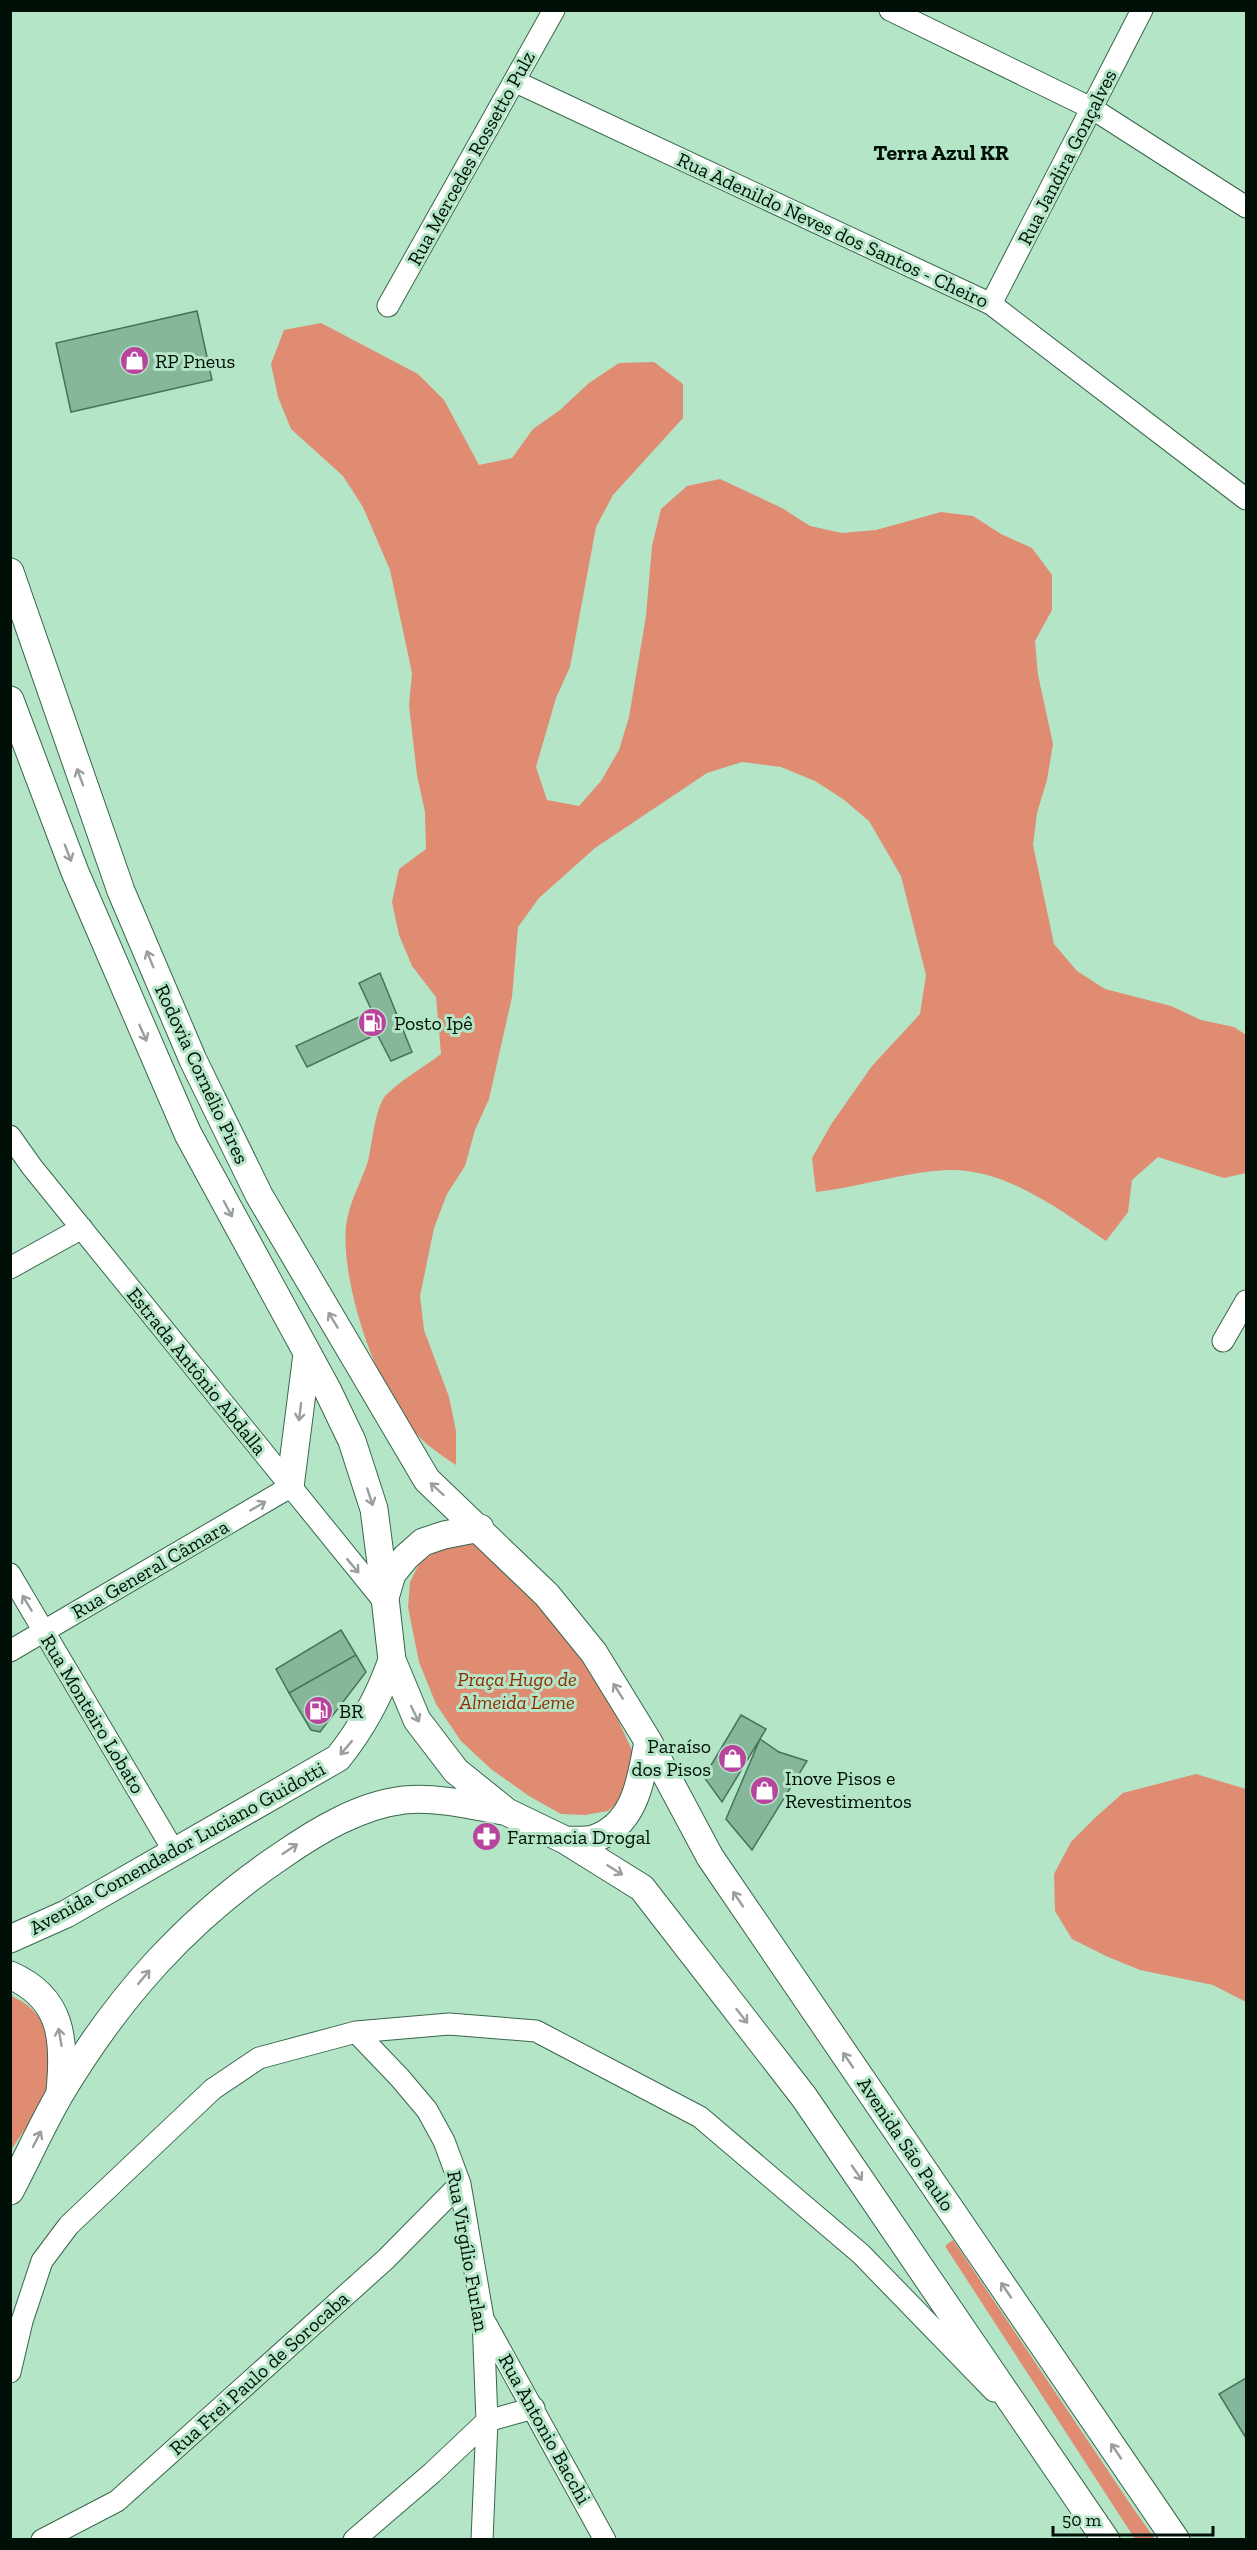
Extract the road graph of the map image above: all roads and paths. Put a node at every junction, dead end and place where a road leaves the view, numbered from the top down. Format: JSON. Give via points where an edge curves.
{"nodes":[{"id":1,"x":554,"y":10,"type":"edge"},
{"id":2,"x":890,"y":10,"type":"edge"},
{"id":3,"x":1142,"y":10,"type":"edge"},
{"id":4,"x":514,"y":81,"type":"junction"},
{"id":5,"x":1093,"y":109,"type":"junction"},
{"id":6,"x":1246,"y":207,"type":"edge"},
{"id":7,"x":991,"y":304,"type":"junction"},
{"id":8,"x":388,"y":306,"type":"dead end"},
{"id":9,"x":1246,"y":499,"type":"edge"},
{"id":10,"x":10,"y":572,"type":"edge"},
{"id":11,"x":10,"y":700,"type":"edge"},
{"id":12,"x":10,"y":1136,"type":"edge"},
{"id":13,"x":82,"y":1228,"type":"junction"},
{"id":14,"x":10,"y":1268,"type":"edge"},
{"id":15,"x":1246,"y":1301,"type":"edge"},
{"id":16,"x":1223,"y":1341,"type":"dead end"},
{"id":17,"x":307,"y":1354,"type":"junction"},
{"id":18,"x":290,"y":1487,"type":"junction"},
{"id":19,"x":480,"y":1528,"type":"junction"},
{"id":20,"x":10,"y":1574,"type":"edge"},
{"id":21,"x":385,"y":1601,"type":"junction"},
{"id":22,"x":44,"y":1632,"type":"junction"},
{"id":23,"x":10,"y":1651,"type":"edge"},
{"id":24,"x":392,"y":1660,"type":"junction"},
{"id":25,"x":648,"y":1741,"type":"junction"},
{"id":26,"x":507,"y":1812,"type":"junction"},
{"id":27,"x":565,"y":1840,"type":"junction"},
{"id":28,"x":175,"y":1853,"type":"junction"},
{"id":29,"x":10,"y":1939,"type":"edge"},
{"id":30,"x":10,"y":1975,"type":"edge"},
{"id":31,"x":356,"y":2032,"type":"junction"},
{"id":32,"x":59,"y":2095,"type":"junction"},
{"id":33,"x":460,"y":2184,"type":"junction"},
{"id":34,"x":10,"y":2191,"type":"edge"},
{"id":35,"x":483,"y":2318,"type":"junction"},
{"id":36,"x":10,"y":2372,"type":"edge"},
{"id":37,"x":534,"y":2408,"type":"junction"},
{"id":38,"x":487,"y":2421,"type":"junction"},
{"id":39,"x":1034,"y":2432,"type":"junction"},
{"id":40,"x":42,"y":2540,"type":"edge"},
{"id":41,"x":354,"y":2540,"type":"edge"},
{"id":42,"x":482,"y":2540,"type":"edge"},
{"id":43,"x":605,"y":2540,"type":"edge"},
{"id":44,"x":1107,"y":2540,"type":"edge"},
{"id":45,"x":1176,"y":2540,"type":"edge"}],
"edges":[{"from":1,"to":4,"type":"street","name":"Rua Mercedes Rossetto Pulz"},
{"from":2,"to":5,"type":"street"},
{"from":3,"to":5,"type":"street","name":"Rua Jandira Gonçalves"},
{"from":4,"to":7,"type":"street","name":"Rua Adenildo Neves dos Santos - Cheiro"},
{"from":4,"to":8,"type":"street","name":"Rua Mercedes Rossetto Pulz"},
{"from":5,"to":6,"type":"street"},
{"from":5,"to":7,"type":"street","name":"Rua Jandira Gonçalves"},
{"from":7,"to":9,"type":"street","name":"Rua Adenildo Neves dos Santos - Cheiro"},
{"from":19,"to":10,"type":"main road","name":"Rodovia Cornélio Pires","one_way":true,"via":[[427,1480],[259,1196],[192,1060],[121,891]]},
{"from":11,"to":17,"type":"main road","name":"Rodovia Cornélio Pires","one_way":true,"via":[[80,882],[188,1134]]},
{"from":12,"to":13,"type":"street","name":"Estrada Antônio Abdalla"},
{"from":13,"to":14,"type":"street"},
{"from":13,"to":18,"type":"street","name":"Estrada Antônio Abdalla"},
{"from":15,"to":16,"type":"street"},
{"from":17,"to":18,"type":"main road","one_way":true},
{"from":17,"to":21,"type":"main road","name":"Rodovia Cornélio Pires","one_way":true,"via":[[352,1441],[370,1497]]},
{"from":18,"to":21,"type":"street","name":"Estrada Antônio Abdalla","one_way":true},
{"from":22,"to":18,"type":"street","name":"Rua General Câmara","one_way":true},
{"from":19,"to":21,"type":"main road","via":[[423,1542],[392,1574]]},
{"from":25,"to":19,"type":"main road","name":"Rodovia Cornélio Pires","one_way":true,"via":[[594,1653],[547,1594]]},
{"from":22,"to":20,"type":"street","name":"Rua Monteiro Lobato","one_way":true},
{"from":21,"to":24,"type":"main road","name":"Rodovia Cornélio Pires"},
{"from":22,"to":23,"type":"street","name":"Rua General Câmara"},
{"from":22,"to":28,"type":"street","name":"Rua Monteiro Lobato"},
{"from":24,"to":26,"type":"main road","one_way":true,"via":[[423,1728],[456,1771]]},
{"from":24,"to":28,"type":"main road","name":"Avenida Comendador Luciano Guidotti","one_way":true,"via":[[365,1723],[338,1758]]},
{"from":25,"to":27,"type":"main road","via":[[632,1806],[615,1829],[592,1839]]},
{"from":45,"to":25,"type":"main road","name":"Avenida São Paulo","one_way":true,"via":[[710,1857]]},
{"from":26,"to":27,"type":"main road"},
{"from":32,"to":26,"type":"main road","one_way":true,"via":[[108,2019],[166,1951],[234,1887],[309,1836],[359,1812],[403,1800],[447,1800]]},
{"from":27,"to":39,"type":"main road","one_way":true,"via":[[642,1888],[656,1905],[804,2097]]},
{"from":28,"to":29,"type":"main road","name":"Avenida Comendador Luciano Guidotti","via":[[66,1914]]},
{"from":32,"to":30,"type":"main road","one_way":true,"via":[[61,2034],[52,2008],[34,1987]]},
{"from":31,"to":33,"type":"street","name":"Rua Virgílio Furlan","via":[[427,2110]]},
{"from":31,"to":36,"type":"street","via":[[259,2058],[213,2090],[69,2225],[42,2261]]},
{"from":31,"to":39,"type":"street","via":[[448,2024],[536,2031],[700,2117],[861,2254]]},
{"from":34,"to":32,"type":"main road","one_way":true},
{"from":33,"to":35,"type":"street","name":"Rua Virgílio Furlan"},
{"from":33,"to":40,"type":"street","name":"Rua Frei Paulo de Sorocaba","via":[[386,2259],[117,2501]]},
{"from":35,"to":37,"type":"street","name":"Rua Antonio Bacchi"},
{"from":35,"to":38,"type":"street","name":"Rua Virgílio Furlan"},
{"from":37,"to":38,"type":"street"},
{"from":37,"to":43,"type":"street","name":"Rua Antonio Bacchi"},
{"from":38,"to":41,"type":"street"},
{"from":38,"to":42,"type":"street","name":"Rua Virgílio Furlan"},
{"from":39,"to":44,"type":"main road"}]}
